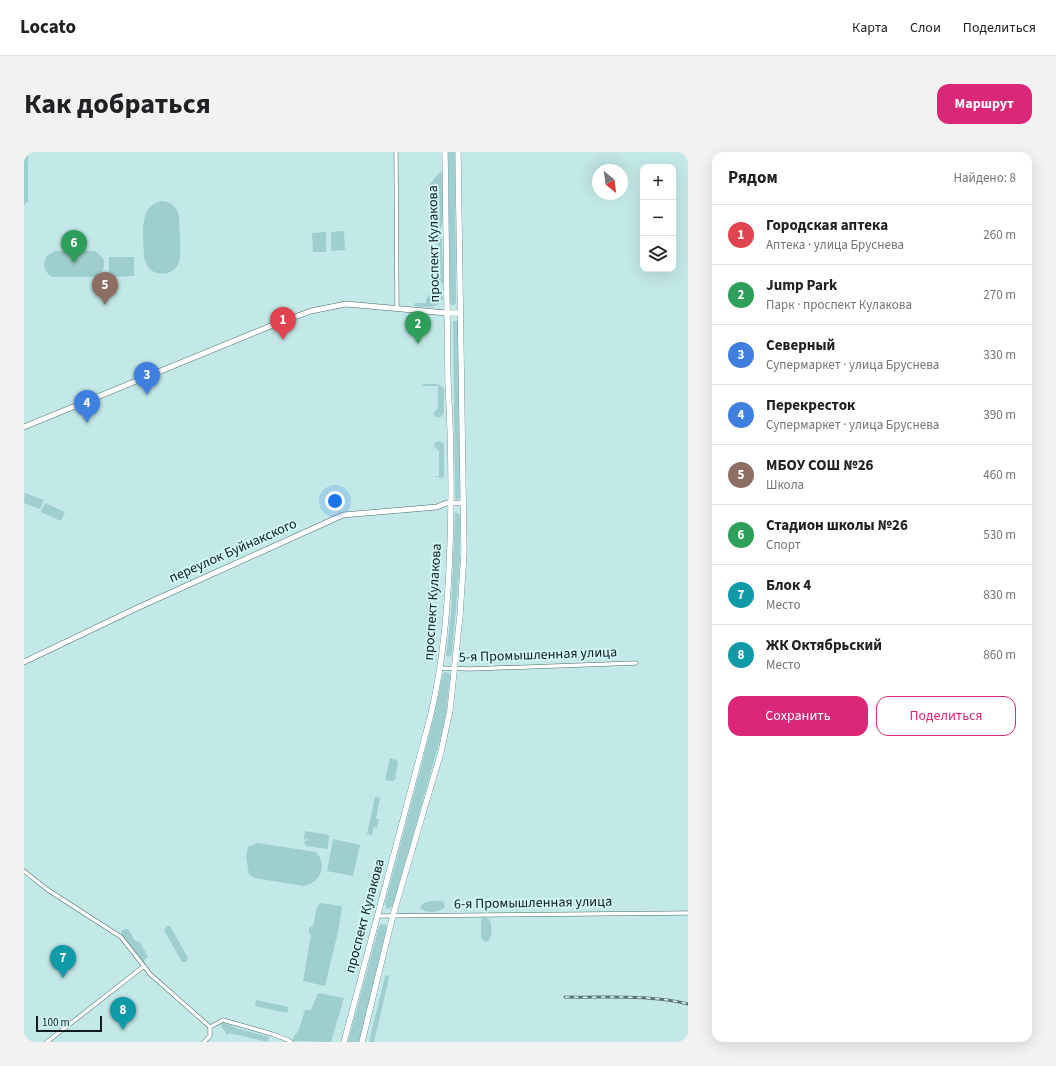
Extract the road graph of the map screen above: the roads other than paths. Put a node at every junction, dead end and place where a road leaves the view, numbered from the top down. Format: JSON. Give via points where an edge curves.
{"nodes":[{"id":1,"x":396,"y":152,"type":"edge"},
{"id":2,"x":445,"y":152,"type":"edge"},
{"id":3,"x":458,"y":152,"type":"edge"},
{"id":4,"x":397,"y":308,"type":"junction"},
{"id":5,"x":447,"y":313,"type":"junction"},
{"id":6,"x":460,"y":313,"type":"junction"},
{"id":7,"x":24,"y":427,"type":"edge"},
{"id":8,"x":451,"y":503,"type":"junction"},
{"id":9,"x":463,"y":503,"type":"junction"},
{"id":10,"x":24,"y":662,"type":"edge"},
{"id":11,"x":636,"y":663,"type":"dead end"},
{"id":12,"x":440,"y":668,"type":"junction"},
{"id":13,"x":455,"y":669,"type":"junction"},
{"id":14,"x":24,"y":871,"type":"edge"},
{"id":15,"x":688,"y":913,"type":"edge"},
{"id":16,"x":378,"y":916,"type":"junction"},
{"id":17,"x":393,"y":916,"type":"junction"},
{"id":18,"x":144,"y":966,"type":"junction"},
{"id":19,"x":210,"y":1026,"type":"junction"},
{"id":20,"x":47,"y":1042,"type":"edge"},
{"id":21,"x":204,"y":1042,"type":"edge"},
{"id":22,"x":291,"y":1042,"type":"edge"},
{"id":23,"x":344,"y":1042,"type":"edge"},
{"id":24,"x":362,"y":1042,"type":"edge"}],
"edges":[{"from":1,"to":4,"type":"street"},
{"from":2,"to":5,"type":"main road","name":"проспект Кулакова"},
{"from":3,"to":6,"type":"main road","name":"проспект Кулакова"},
{"from":4,"to":5,"type":"street"},
{"from":4,"to":7,"type":"street","via":[[346,304],[311,311]]},
{"from":5,"to":6,"type":"main road"},
{"from":5,"to":8,"type":"main road","name":"проспект Кулакова"},
{"from":6,"to":9,"type":"main road","name":"проспект Кулакова"},
{"from":8,"to":9,"type":"street","name":"переулок Буйнакского"},
{"from":8,"to":10,"type":"street","name":"переулок Буйнакского","via":[[437,507],[343,515]]},
{"from":8,"to":12,"type":"main road","name":"проспект Кулакова","via":[[448,597]]},
{"from":9,"to":13,"type":"main road","name":"проспект Кулакова","via":[[463,571]]},
{"from":11,"to":13,"type":"street","name":"5-я Промышленная улица"},
{"from":12,"to":13,"type":"street","name":"5-я Промышленная улица"},
{"from":12,"to":16,"type":"main road","name":"проспект Кулакова","via":[[430,720]]},
{"from":13,"to":17,"type":"main road","name":"проспект Кулакова","via":[[441,752]]},
{"from":14,"to":18,"type":"street","via":[[48,890],[120,937]]},
{"from":15,"to":17,"type":"street","name":"6-я Промышленная улица"},
{"from":16,"to":17,"type":"street","name":"6-я Промышленная улица"},
{"from":16,"to":23,"type":"main road","name":"проспект Кулакова"},
{"from":17,"to":24,"type":"main road","name":"проспект Кулакова"},
{"from":18,"to":19,"type":"street","via":[[169,992]]},
{"from":18,"to":20,"type":"street"},
{"from":19,"to":21,"type":"street","via":[[210,1036]]},
{"from":19,"to":22,"type":"street","via":[[223,1020]]}]}
